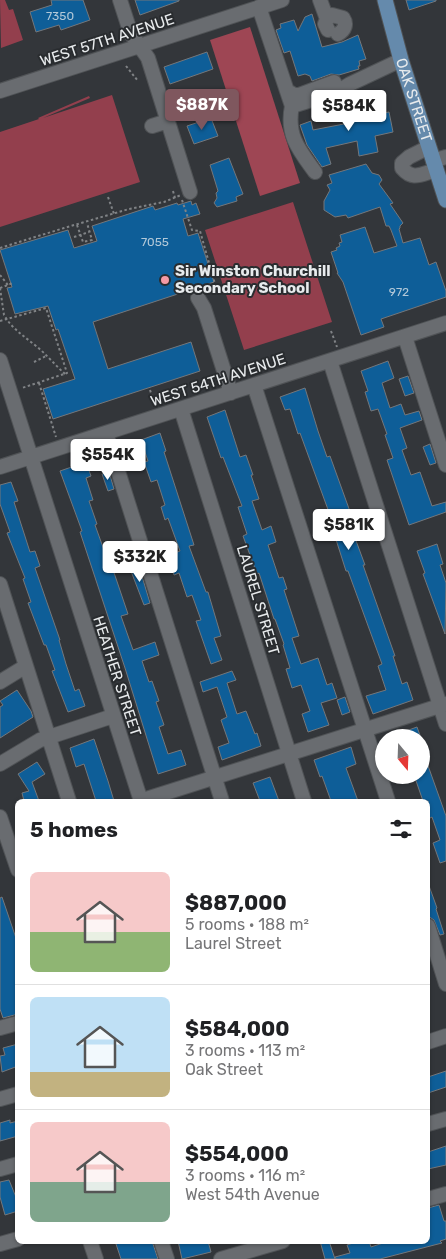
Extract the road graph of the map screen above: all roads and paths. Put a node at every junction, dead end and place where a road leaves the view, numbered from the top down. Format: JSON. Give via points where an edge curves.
{"nodes":[{"id":1,"x":120,"y":0,"type":"edge"},
{"id":2,"x":282,"y":0,"type":"edge"},
{"id":3,"x":320,"y":0,"type":"edge"},
{"id":4,"x":384,"y":0,"type":"edge"},
{"id":5,"x":259,"y":8,"type":"junction"},
{"id":6,"x":331,"y":27,"type":"dead end"},
{"id":7,"x":140,"y":46,"type":"junction"},
{"id":8,"x":401,"y":60,"type":"junction"},
{"id":9,"x":126,"y":66,"type":"dead end"},
{"id":10,"x":138,"y":81,"type":"dead end"},
{"id":11,"x":334,"y":82,"type":"dead end"},
{"id":12,"x":287,"y":90,"type":"junction"},
{"id":13,"x":0,"y":91,"type":"edge"},
{"id":14,"x":292,"y":106,"type":"junction"},
{"id":15,"x":168,"y":121,"type":"junction"},
{"id":16,"x":152,"y":126,"type":"dead end"},
{"id":17,"x":436,"y":159,"type":"edge"},
{"id":18,"x":315,"y":172,"type":"dead end"},
{"id":19,"x":173,"y":191,"type":"dead end"},
{"id":20,"x":185,"y":194,"type":"junction"},
{"id":21,"x":108,"y":197,"type":"dead end"},
{"id":22,"x":175,"y":198,"type":"junction"},
{"id":23,"x":446,"y":200,"type":"edge"},
{"id":24,"x":114,"y":214,"type":"junction"},
{"id":25,"x":86,"y":222,"type":"junction"},
{"id":26,"x":77,"y":225,"type":"junction"},
{"id":27,"x":90,"y":232,"type":"junction"},
{"id":28,"x":80,"y":234,"type":"junction"},
{"id":29,"x":74,"y":237,"type":"dead end"},
{"id":30,"x":0,"y":248,"type":"edge"},
{"id":31,"x":0,"y":275,"type":"edge"},
{"id":32,"x":13,"y":283,"type":"dead end"},
{"id":33,"x":8,"y":285,"type":"junction"},
{"id":34,"x":0,"y":288,"type":"edge"},
{"id":35,"x":198,"y":298,"type":"joint"},
{"id":36,"x":7,"y":319,"type":"junction"},
{"id":37,"x":0,"y":321,"type":"edge"},
{"id":38,"x":446,"y":323,"type":"edge"},
{"id":39,"x":331,"y":331,"type":"dead end"},
{"id":40,"x":405,"y":336,"type":"junction"},
{"id":41,"x":337,"y":347,"type":"dead end"},
{"id":42,"x":46,"y":356,"type":"junction"},
{"id":43,"x":0,"y":360,"type":"edge"},
{"id":44,"x":330,"y":361,"type":"junction"},
{"id":45,"x":34,"y":362,"type":"dead end"},
{"id":46,"x":64,"y":374,"type":"junction"},
{"id":47,"x":39,"y":383,"type":"junction"},
{"id":48,"x":254,"y":385,"type":"junction"},
{"id":49,"x":10,"y":390,"type":"edge"},
{"id":50,"x":150,"y":390,"type":"dead end"},
{"id":51,"x":231,"y":393,"type":"junction"},
{"id":52,"x":155,"y":406,"type":"dead end"},
{"id":53,"x":181,"y":409,"type":"junction"},
{"id":54,"x":106,"y":433,"type":"junction"},
{"id":55,"x":56,"y":437,"type":"dead end"},
{"id":56,"x":30,"y":457,"type":"junction"},
{"id":57,"x":446,"y":465,"type":"edge"},
{"id":58,"x":0,"y":467,"type":"edge"},
{"id":59,"x":0,"y":584,"type":"edge"},
{"id":60,"x":26,"y":666,"type":"junction"},
{"id":61,"x":0,"y":682,"type":"edge"},
{"id":62,"x":443,"y":705,"type":"edge"},
{"id":63,"x":113,"y":716,"type":"junction"},
{"id":64,"x":446,"y":724,"type":"edge"},
{"id":65,"x":365,"y":730,"type":"junction"},
{"id":66,"x":49,"y":736,"type":"junction"},
{"id":67,"x":289,"y":754,"type":"junction"},
{"id":68,"x":0,"y":764,"type":"edge"},
{"id":69,"x":215,"y":778,"type":"junction"},
{"id":70,"x":69,"y":799,"type":"edge"},
{"id":71,"x":139,"y":799,"type":"edge"},
{"id":72,"x":147,"y":799,"type":"edge"},
{"id":73,"x":221,"y":799,"type":"edge"},
{"id":74,"x":303,"y":799,"type":"edge"},
{"id":75,"x":387,"y":799,"type":"edge"},
{"id":76,"x":0,"y":817,"type":"edge"},
{"id":77,"x":15,"y":861,"type":"edge"},
{"id":78,"x":430,"y":932,"type":"edge"},
{"id":79,"x":446,"y":984,"type":"edge"},
{"id":80,"x":15,"y":1024,"type":"edge"},
{"id":81,"x":0,"y":1028,"type":"edge"},
{"id":82,"x":446,"y":1036,"type":"edge"},
{"id":83,"x":430,"y":1041,"type":"edge"},
{"id":84,"x":15,"y":1095,"type":"edge"},
{"id":85,"x":0,"y":1099,"type":"edge"},
{"id":86,"x":446,"y":1119,"type":"edge"},
{"id":87,"x":430,"y":1123,"type":"edge"},
{"id":88,"x":15,"y":1165,"type":"edge"},
{"id":89,"x":0,"y":1169,"type":"edge"},
{"id":90,"x":446,"y":1194,"type":"edge"},
{"id":91,"x":430,"y":1198,"type":"edge"},
{"id":92,"x":15,"y":1240,"type":"edge"},
{"id":93,"x":0,"y":1244,"type":"edge"},
{"id":94,"x":91,"y":1244,"type":"edge"},
{"id":95,"x":162,"y":1244,"type":"edge"},
{"id":96,"x":273,"y":1244,"type":"edge"},
{"id":97,"x":96,"y":1259,"type":"edge"},
{"id":98,"x":167,"y":1259,"type":"edge"},
{"id":99,"x":221,"y":1259,"type":"edge"}],
"edges":[{"from":1,"to":7,"type":"street","via":[[131,34]]},
{"from":2,"to":5,"type":"street","name":"WEST 57TH AVENUE"},
{"from":3,"to":6,"type":"street"},
{"from":4,"to":8,"type":"main road","name":"OAK STREET"},
{"from":5,"to":7,"type":"street","name":"WEST 57TH AVENUE"},
{"from":5,"to":12,"type":"street"},
{"from":7,"to":13,"type":"street","name":"WEST 57TH AVENUE"},
{"from":7,"to":15,"type":"street","via":[[148,58]]},
{"from":8,"to":14,"type":"street","via":[[338,92]]},
{"from":8,"to":17,"type":"main road","name":"OAK STREET"},
{"from":9,"to":10,"type":"path"},
{"from":11,"to":12,"type":"street","via":[[299,95]]},
{"from":12,"to":14,"type":"street"},
{"from":14,"to":18,"type":"street","via":[[292,134]]},
{"from":15,"to":16,"type":"street"},
{"from":15,"to":20,"type":"street"},
{"from":17,"to":23,"type":"main road","name":"OAK STREET"},
{"from":19,"to":22,"type":"path"},
{"from":20,"to":22,"type":"path"},
{"from":20,"to":35,"type":"path","via":[[192,230],[200,231],[215,284],[198,291]]},
{"from":21,"to":24,"type":"path"},
{"from":22,"to":24,"type":"path"},
{"from":24,"to":25,"type":"path"},
{"from":25,"to":26,"type":"path"},
{"from":25,"to":27,"type":"path"},
{"from":26,"to":28,"type":"path"},
{"from":26,"to":30,"type":"path"},
{"from":27,"to":28,"type":"path"},
{"from":27,"to":28,"type":"path","via":[[92,240],[83,242]]},
{"from":28,"to":29,"type":"path"},
{"from":31,"to":33,"type":"path"},
{"from":32,"to":33,"type":"path"},
{"from":33,"to":34,"type":"path"},
{"from":34,"to":36,"type":"path"},
{"from":35,"to":51,"type":"street"},
{"from":36,"to":37,"type":"path"},
{"from":36,"to":42,"type":"path"},
{"from":36,"to":46,"type":"path","via":[[46,308],[67,373]]},
{"from":38,"to":40,"type":"street","name":"WEST 54TH AVENUE"},
{"from":39,"to":41,"type":"path"},
{"from":40,"to":44,"type":"street","name":"WEST 54TH AVENUE"},
{"from":40,"to":57,"type":"street"},
{"from":42,"to":45,"type":"path"},
{"from":42,"to":46,"type":"path"},
{"from":43,"to":49,"type":"street","name":"HEATHER STREET"},
{"from":44,"to":48,"type":"street","name":"WEST 54TH AVENUE"},
{"from":44,"to":62,"type":"street"},
{"from":46,"to":47,"type":"path"},
{"from":47,"to":49,"type":"path"},
{"from":47,"to":55,"type":"path"},
{"from":48,"to":51,"type":"street","name":"WEST 54TH AVENUE"},
{"from":48,"to":65,"type":"street"},
{"from":49,"to":56,"type":"street","name":"HEATHER STREET"},
{"from":50,"to":52,"type":"path"},
{"from":51,"to":53,"type":"street","name":"WEST 54TH AVENUE"},
{"from":53,"to":54,"type":"street","name":"WEST 54TH AVENUE"},
{"from":53,"to":67,"type":"street","name":"LAUREL STREET"},
{"from":54,"to":56,"type":"street","name":"WEST 54TH AVENUE"},
{"from":54,"to":69,"type":"street"},
{"from":56,"to":58,"type":"street","name":"WEST 54TH AVENUE"},
{"from":56,"to":63,"type":"street","name":"HEATHER STREET"},
{"from":59,"to":60,"type":"street"},
{"from":60,"to":61,"type":"street"},
{"from":60,"to":66,"type":"street"},
{"from":62,"to":64,"type":"street"},
{"from":62,"to":65,"type":"street"},
{"from":63,"to":66,"type":"street"},
{"from":63,"to":71,"type":"street","name":"HEATHER STREET"},
{"from":65,"to":67,"type":"street"},
{"from":65,"to":75,"type":"street"},
{"from":66,"to":68,"type":"street"},
{"from":66,"to":70,"type":"street"},
{"from":67,"to":69,"type":"street"},
{"from":67,"to":74,"type":"street","name":"LAUREL STREET"},
{"from":69,"to":72,"type":"street"},
{"from":69,"to":73,"type":"street"},
{"from":76,"to":77,"type":"street"},
{"from":78,"to":79,"type":"street"},
{"from":80,"to":81,"type":"street"},
{"from":82,"to":83,"type":"street"},
{"from":84,"to":85,"type":"street"},
{"from":86,"to":87,"type":"street"},
{"from":88,"to":89,"type":"street"},
{"from":90,"to":91,"type":"street"},
{"from":92,"to":93,"type":"street"},
{"from":94,"to":97,"type":"street"},
{"from":95,"to":98,"type":"street"},
{"from":96,"to":99,"type":"street"}]}
